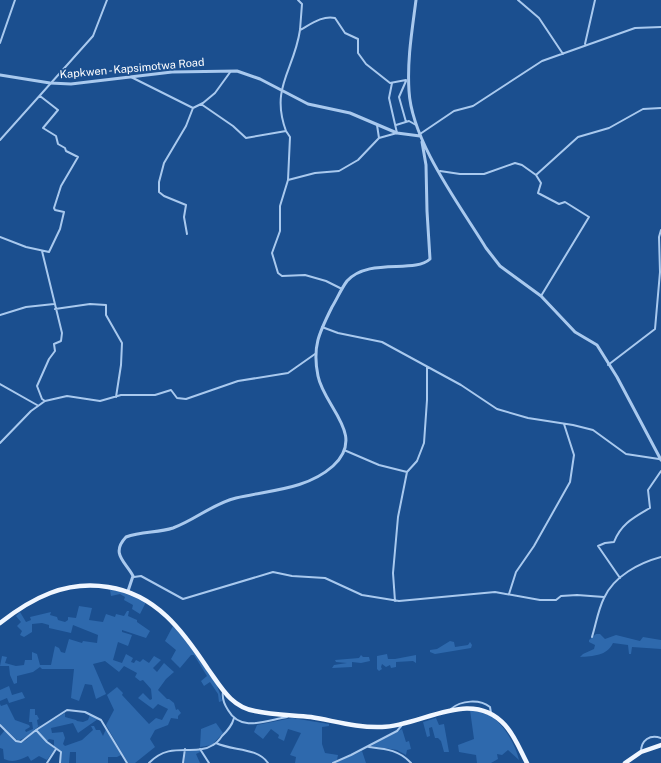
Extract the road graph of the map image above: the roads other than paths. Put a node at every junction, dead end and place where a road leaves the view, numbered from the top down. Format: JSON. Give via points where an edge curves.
{"nodes":[{"id":1,"x":15,"y":0,"type":"edge"},
{"id":2,"x":107,"y":0,"type":"edge"},
{"id":3,"x":298,"y":0,"type":"edge"},
{"id":4,"x":305,"y":0,"type":"edge"},
{"id":5,"x":416,"y":0,"type":"edge"},
{"id":6,"x":518,"y":0,"type":"edge"},
{"id":7,"x":595,"y":0,"type":"edge"},
{"id":8,"x":302,"y":4,"type":"junction"},
{"id":9,"x":661,"y":27,"type":"edge"},
{"id":10,"x":300,"y":30,"type":"junction"},
{"id":11,"x":0,"y":43,"type":"edge"},
{"id":12,"x":585,"y":44,"type":"junction"},
{"id":13,"x":563,"y":54,"type":"junction"},
{"id":14,"x":231,"y":70,"type":"junction"},
{"id":15,"x":0,"y":75,"type":"edge"},
{"id":16,"x":131,"y":76,"type":"junction"},
{"id":17,"x":407,"y":79,"type":"junction"},
{"id":18,"x":50,"y":83,"type":"junction"},
{"id":19,"x":392,"y":83,"type":"junction"},
{"id":20,"x":281,"y":90,"type":"junction"},
{"id":21,"x":40,"y":96,"type":"junction"},
{"id":22,"x":201,"y":104,"type":"junction"},
{"id":23,"x":193,"y":108,"type":"junction"},
{"id":24,"x":661,"y":108,"type":"edge"},
{"id":25,"x":406,"y":122,"type":"junction"},
{"id":26,"x":377,"y":124,"type":"junction"},
{"id":27,"x":395,"y":125,"type":"junction"},
{"id":28,"x":416,"y":125,"type":"junction"},
{"id":29,"x":286,"y":131,"type":"junction"},
{"id":30,"x":397,"y":133,"type":"junction"},
{"id":31,"x":420,"y":135,"type":"junction"},
{"id":32,"x":379,"y":138,"type":"junction"},
{"id":33,"x":0,"y":140,"type":"edge"},
{"id":34,"x":422,"y":142,"type":"junction"},
{"id":35,"x":440,"y":171,"type":"junction"},
{"id":36,"x":536,"y":175,"type":"junction"},
{"id":37,"x":288,"y":180,"type":"junction"},
{"id":38,"x":661,"y":230,"type":"edge"},
{"id":39,"x":187,"y":234,"type":"dead end"},
{"id":40,"x":0,"y":237,"type":"edge"},
{"id":41,"x":42,"y":251,"type":"junction"},
{"id":42,"x":342,"y":289,"type":"junction"},
{"id":43,"x":541,"y":296,"type":"junction"},
{"id":44,"x":54,"y":304,"type":"junction"},
{"id":45,"x":55,"y":309,"type":"junction"},
{"id":46,"x":0,"y":315,"type":"edge"},
{"id":47,"x":322,"y":327,"type":"junction"},
{"id":48,"x":315,"y":354,"type":"junction"},
{"id":49,"x":608,"y":365,"type":"junction"},
{"id":50,"x":426,"y":366,"type":"junction"},
{"id":51,"x":0,"y":384,"type":"edge"},
{"id":52,"x":116,"y":397,"type":"junction"},
{"id":53,"x":45,"y":401,"type":"junction"},
{"id":54,"x":37,"y":405,"type":"junction"},
{"id":55,"x":564,"y":423,"type":"junction"},
{"id":56,"x":0,"y":443,"type":"edge"},
{"id":57,"x":344,"y":450,"type":"junction"},
{"id":58,"x":661,"y":459,"type":"edge"},
{"id":59,"x":661,"y":471,"type":"edge"},
{"id":60,"x":407,"y":472,"type":"junction"},
{"id":61,"x":661,"y":557,"type":"edge"},
{"id":62,"x":133,"y":577,"type":"junction"},
{"id":63,"x":620,"y":578,"type":"junction"},
{"id":64,"x":128,"y":591,"type":"junction"},
{"id":65,"x":509,"y":594,"type":"junction"},
{"id":66,"x":604,"y":597,"type":"junction"},
{"id":67,"x":395,"y":601,"type":"junction"},
{"id":68,"x":0,"y":623,"type":"edge"},
{"id":69,"x":592,"y":637,"type":"dead end"},
{"id":70,"x":223,"y":692,"type":"junction"},
{"id":71,"x":451,"y":710,"type":"junction"},
{"id":72,"x":295,"y":715,"type":"junction"},
{"id":73,"x":492,"y":715,"type":"junction"},
{"id":74,"x":234,"y":718,"type":"junction"},
{"id":75,"x":402,"y":724,"type":"junction"},
{"id":76,"x":0,"y":725,"type":"edge"},
{"id":77,"x":36,"y":730,"type":"junction"},
{"id":78,"x":661,"y":738,"type":"edge"},
{"id":79,"x":216,"y":743,"type":"junction"},
{"id":80,"x":661,"y":745,"type":"edge"},
{"id":81,"x":368,"y":746,"type":"junction"},
{"id":82,"x":56,"y":749,"type":"junction"},
{"id":83,"x":185,"y":749,"type":"junction"},
{"id":84,"x":200,"y":749,"type":"junction"},
{"id":85,"x":641,"y":752,"type":"junction"},
{"id":86,"x":47,"y":763,"type":"edge"},
{"id":87,"x":60,"y":763,"type":"edge"},
{"id":88,"x":127,"y":763,"type":"edge"},
{"id":89,"x":149,"y":763,"type":"edge"},
{"id":90,"x":184,"y":763,"type":"edge"},
{"id":91,"x":209,"y":763,"type":"edge"},
{"id":92,"x":268,"y":763,"type":"edge"},
{"id":93,"x":333,"y":763,"type":"edge"},
{"id":94,"x":411,"y":763,"type":"edge"},
{"id":95,"x":527,"y":763,"type":"edge"},
{"id":96,"x":625,"y":763,"type":"edge"}],
"edges":[{"from":1,"to":11,"type":"street"},
{"from":2,"to":18,"type":"street","via":[[93,36]]},
{"from":3,"to":8,"type":"street"},
{"from":4,"to":8,"type":"street"},
{"from":5,"to":17,"type":"street"},
{"from":6,"to":13,"type":"street","via":[[539,18]]},
{"from":7,"to":12,"type":"street"},
{"from":8,"to":10,"type":"street"},
{"from":9,"to":12,"type":"street","via":[[635,28]]},
{"from":10,"to":19,"type":"street","via":[[319,20],[335,17],[344,33],[358,39],[358,53],[368,66]]},
{"from":10,"to":20,"type":"street","via":[[297,48]]},
{"from":12,"to":13,"type":"street"},
{"from":13,"to":31,"type":"street","via":[[536,64],[473,106],[454,111]]},
{"from":14,"to":16,"type":"street","name":"Kapkwen - Kapsimotwa Road"},
{"from":14,"to":20,"type":"street","name":"Kapkwen - Kapsimotwa Road","via":[[260,79]]},
{"from":14,"to":22,"type":"street","via":[[215,92]]},
{"from":15,"to":18,"type":"street","name":"Kapkwen - Kapsimotwa Road"},
{"from":16,"to":18,"type":"street","name":"Kapkwen - Kapsimotwa Road","via":[[80,83]]},
{"from":16,"to":23,"type":"street"},
{"from":17,"to":19,"type":"street"},
{"from":17,"to":25,"type":"street","via":[[399,97]]},
{"from":17,"to":28,"type":"street"},
{"from":18,"to":21,"type":"street"},
{"from":19,"to":27,"type":"street","via":[[389,98]]},
{"from":20,"to":26,"type":"street","name":"Kapkwen - Kapsimotwa Road","via":[[311,106],[350,113]]},
{"from":20,"to":29,"type":"street","via":[[280,115]]},
{"from":21,"to":33,"type":"street"},
{"from":21,"to":41,"type":"street","via":[[58,110],[43,128],[56,136],[58,144],[66,151],[78,158],[61,186],[54,208],[64,212],[60,229],[50,252]]},
{"from":22,"to":23,"type":"street"},
{"from":22,"to":29,"type":"street","via":[[246,138]]},
{"from":23,"to":39,"type":"street","via":[[186,126],[164,163],[159,182],[161,195],[186,204],[184,217]]},
{"from":24,"to":36,"type":"street","via":[[639,111],[609,128],[578,138]]},
{"from":25,"to":27,"type":"street"},
{"from":25,"to":28,"type":"street","via":[[411,121]]},
{"from":26,"to":30,"type":"street","name":"Kapkwen - Kapsimotwa Road"},
{"from":26,"to":32,"type":"street"},
{"from":27,"to":30,"type":"street"},
{"from":28,"to":31,"type":"street"},
{"from":29,"to":37,"type":"street","via":[[290,137]]},
{"from":30,"to":31,"type":"street","name":"Kapkwen - Kapsimotwa Road"},
{"from":30,"to":32,"type":"street"},
{"from":31,"to":34,"type":"street"},
{"from":32,"to":37,"type":"street","via":[[358,160],[339,171],[315,173]]},
{"from":34,"to":35,"type":"street"},
{"from":34,"to":42,"type":"street","via":[[427,170],[430,259],[420,264],[363,270],[352,277]]},
{"from":35,"to":36,"type":"street","via":[[484,174],[515,164],[522,165]]},
{"from":35,"to":43,"type":"street","via":[[497,263]]},
{"from":36,"to":43,"type":"street","via":[[541,183],[538,193],[559,204],[565,202],[589,217]]},
{"from":37,"to":42,"type":"street","via":[[280,206],[280,231],[272,253],[278,273],[284,276],[309,276]]},
{"from":38,"to":49,"type":"street","via":[[655,330]]},
{"from":40,"to":41,"type":"street"},
{"from":41,"to":44,"type":"street"},
{"from":42,"to":47,"type":"street"},
{"from":43,"to":49,"type":"street","via":[[575,332],[597,345]]},
{"from":44,"to":45,"type":"street"},
{"from":44,"to":46,"type":"street","via":[[26,307]]},
{"from":45,"to":52,"type":"street","via":[[90,304],[106,305],[106,316],[122,343]]},
{"from":45,"to":53,"type":"street","via":[[61,324],[62,338],[54,344],[55,351],[38,384],[37,389]]},
{"from":47,"to":48,"type":"street"},
{"from":47,"to":50,"type":"street","via":[[338,333],[377,340]]},
{"from":48,"to":52,"type":"street","via":[[288,373],[238,381],[186,400],[178,399],[171,390],[155,395]]},
{"from":48,"to":57,"type":"street","via":[[320,385],[341,420]]},
{"from":49,"to":58,"type":"street","via":[[618,377]]},
{"from":50,"to":55,"type":"street","via":[[497,409],[528,418]]},
{"from":50,"to":60,"type":"street","via":[[428,396],[424,443],[417,462]]},
{"from":51,"to":54,"type":"street"},
{"from":52,"to":53,"type":"street","via":[[97,402],[67,396]]},
{"from":53,"to":54,"type":"street"},
{"from":54,"to":56,"type":"street"},
{"from":55,"to":58,"type":"street","via":[[597,432],[626,454]]},
{"from":55,"to":65,"type":"street","via":[[574,455],[570,482],[534,546],[516,572]]},
{"from":57,"to":60,"type":"street","via":[[379,465]]},
{"from":57,"to":62,"type":"street","via":[[341,458],[330,468],[292,487],[235,498],[173,528],[126,537],[121,544],[120,552],[122,561]]},
{"from":59,"to":63,"type":"street","via":[[648,490],[650,508],[624,524],[614,542],[598,546]]},
{"from":60,"to":67,"type":"street","via":[[395,539]]},
{"from":61,"to":63,"type":"street","via":[[637,566]]},
{"from":62,"to":64,"type":"street"},
{"from":62,"to":67,"type":"street","via":[[141,576],[183,600],[273,572],[325,578],[362,595]]},
{"from":63,"to":66,"type":"street"},
{"from":64,"to":68,"type":"main road","via":[[91,585],[62,588],[34,599]]},
{"from":64,"to":70,"type":"main road","via":[[156,606],[173,621]]},
{"from":65,"to":66,"type":"street","via":[[540,600],[556,600],[562,596],[576,595]]},
{"from":65,"to":67,"type":"street","via":[[495,592]]},
{"from":66,"to":69,"type":"street"},
{"from":70,"to":72,"type":"main road","via":[[246,709]]},
{"from":70,"to":74,"type":"street","via":[[224,701]]},
{"from":71,"to":73,"type":"main road","via":[[476,709]]},
{"from":71,"to":73,"type":"street","via":[[458,705],[479,702],[490,707]]},
{"from":71,"to":75,"type":"main road"},
{"from":72,"to":74,"type":"street","via":[[250,724]]},
{"from":72,"to":75,"type":"main road","via":[[359,726],[382,727]]},
{"from":73,"to":95,"type":"main road","via":[[509,730]]},
{"from":74,"to":79,"type":"street","via":[[230,728]]},
{"from":75,"to":81,"type":"street","via":[[397,731]]},
{"from":76,"to":77,"type":"street","via":[[19,742]]},
{"from":77,"to":82,"type":"street"},
{"from":77,"to":88,"type":"street","via":[[67,710],[92,715],[104,724]]},
{"from":78,"to":85,"type":"street","via":[[657,736],[646,739]]},
{"from":79,"to":84,"type":"street"},
{"from":79,"to":92,"type":"street","via":[[256,753],[264,757]]},
{"from":80,"to":85,"type":"main road"},
{"from":81,"to":93,"type":"street"},
{"from":81,"to":94,"type":"street","via":[[397,751]]},
{"from":82,"to":86,"type":"street"},
{"from":82,"to":87,"type":"street","via":[[62,754]]},
{"from":83,"to":84,"type":"street"},
{"from":83,"to":89,"type":"street","via":[[157,755]]},
{"from":83,"to":90,"type":"street"},
{"from":84,"to":91,"type":"street"},
{"from":85,"to":96,"type":"main road"}]}
